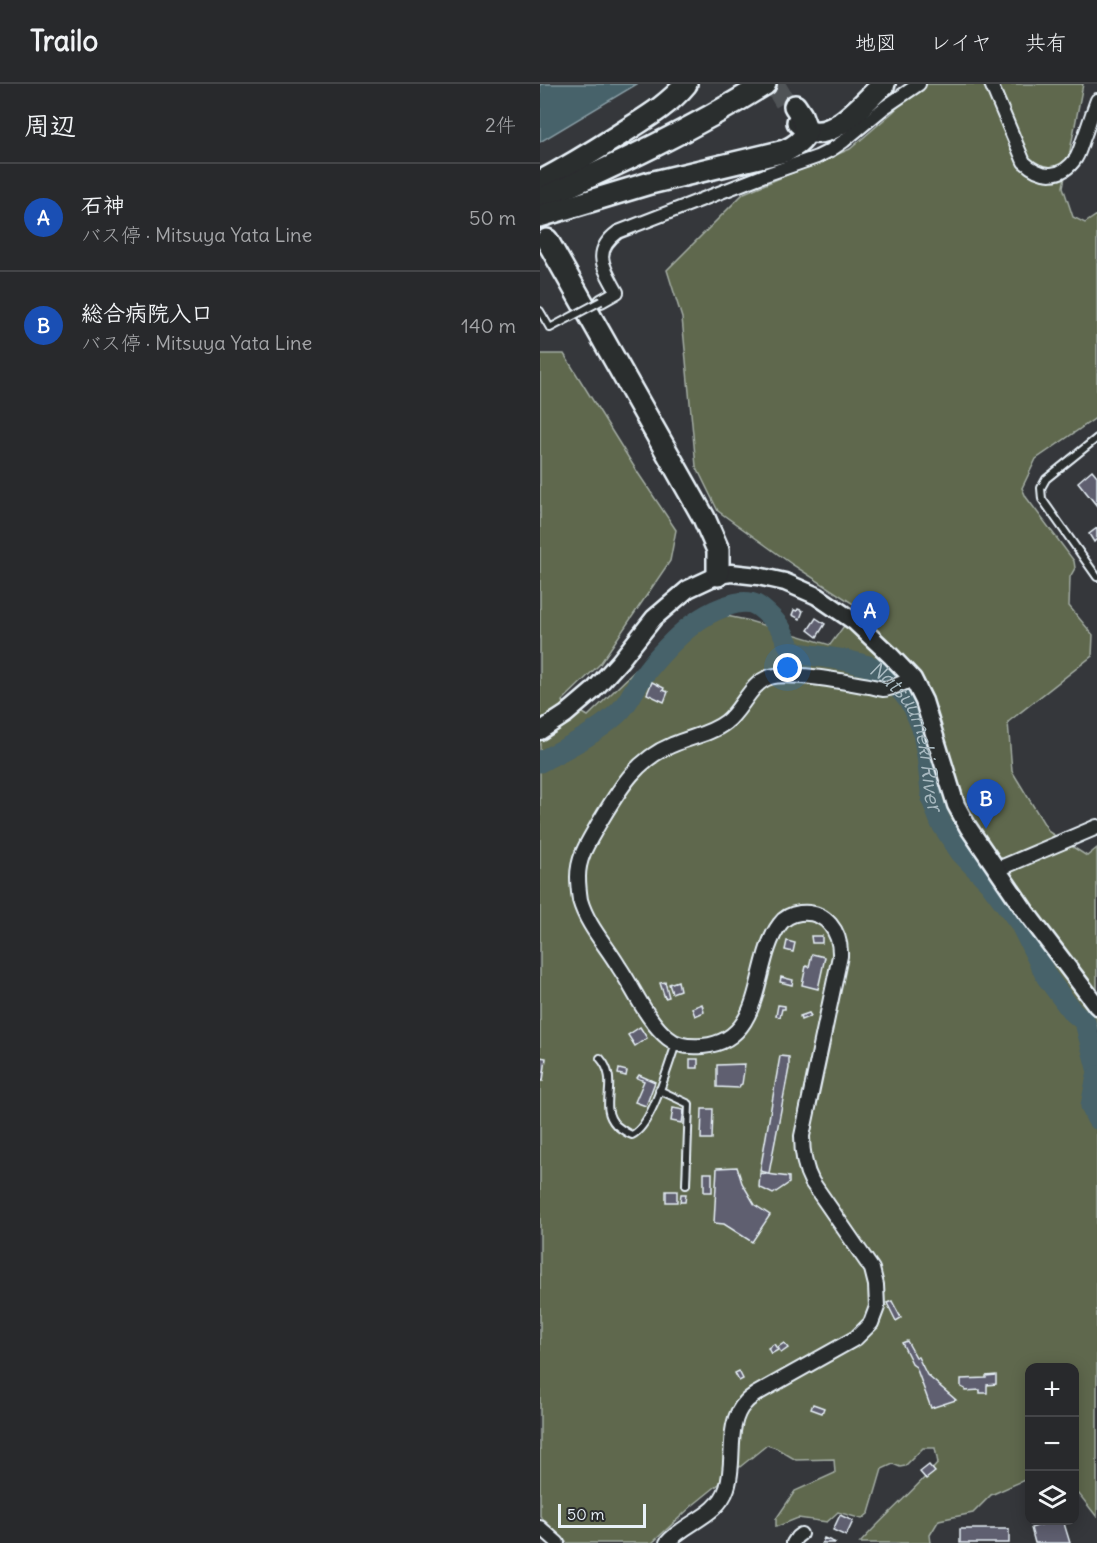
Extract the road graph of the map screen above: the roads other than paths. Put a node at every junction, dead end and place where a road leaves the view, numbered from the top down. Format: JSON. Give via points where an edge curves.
{"nodes":[{"id":1,"x":686,"y":84,"type":"edge"},
{"id":2,"x":765,"y":84,"type":"edge"},
{"id":3,"x":884,"y":84,"type":"edge"},
{"id":4,"x":919,"y":84,"type":"edge"},
{"id":5,"x":991,"y":84,"type":"edge"},
{"id":6,"x":1097,"y":100,"type":"edge"},
{"id":7,"x":792,"y":106,"type":"tunnel mouth"},
{"id":8,"x":807,"y":131,"type":"junction"},
{"id":9,"x":540,"y":182,"type":"edge"},
{"id":10,"x":540,"y":199,"type":"edge"},
{"id":11,"x":540,"y":216,"type":"edge"},
{"id":12,"x":544,"y":243,"type":"edge"},
{"id":13,"x":601,"y":301,"type":"joint"},
{"id":14,"x":540,"y":311,"type":"edge"},
{"id":15,"x":1097,"y":438,"type":"edge"},
{"id":16,"x":718,"y":575,"type":"junction"},
{"id":17,"x":1097,"y":577,"type":"edge"},
{"id":18,"x":911,"y":680,"type":"junction"},
{"id":19,"x":540,"y":731,"type":"edge"},
{"id":20,"x":1097,"y":827,"type":"edge"},
{"id":21,"x":998,"y":869,"type":"junction"},
{"id":22,"x":1097,"y":1005,"type":"edge"},
{"id":23,"x":676,"y":1043,"type":"junction"},
{"id":24,"x":600,"y":1058,"type":"dead end"},
{"id":25,"x":659,"y":1090,"type":"junction"},
{"id":26,"x":686,"y":1185,"type":"dead end"},
{"id":27,"x":540,"y":1527,"type":"edge"},
{"id":28,"x":558,"y":1543,"type":"edge"},
{"id":29,"x":667,"y":1543,"type":"edge"}],
"edges":[{"from":1,"to":9,"type":"highway","via":[[656,111]]},
{"from":2,"to":10,"type":"highway","via":[[656,146]]},
{"from":3,"to":8,"type":"highway","via":[[840,125]]},
{"from":4,"to":13,"type":"street","via":[[817,157],[618,232],[603,247],[602,257],[617,292]]},
{"from":5,"to":6,"type":"street","via":[[1024,162],[1042,174],[1055,174],[1077,157]]},
{"from":7,"to":8,"type":"highway","via":[[801,115]]},
{"from":8,"to":11,"type":"highway","via":[[798,144],[785,151],[650,183]]},
{"from":12,"to":16,"type":"highway"},
{"from":13,"to":14,"type":"lane","bridge":true,"via":[[549,328]]},
{"from":15,"to":17,"type":"lane","via":[[1046,479],[1041,488],[1042,499]]},
{"from":16,"to":18,"type":"main road","via":[[758,576],[817,596],[855,622]]},
{"from":16,"to":19,"type":"main road","via":[[688,589],[654,618],[593,691]]},
{"from":18,"to":21,"type":"main road","via":[[924,701],[956,805]]},
{"from":18,"to":23,"type":"street","via":[[884,689],[789,675],[769,677],[728,721],[658,751],[624,782],[580,857],[580,900],[592,927],[654,1023]]},
{"from":20,"to":21,"type":"street"},
{"from":21,"to":22,"type":"main road"},
{"from":23,"to":25,"type":"lane"},
{"from":23,"to":29,"type":"street","via":[[714,1045],[744,1023],[771,941],[785,919],[805,913],[829,922],[838,937],[840,956],[802,1136],[802,1154],[812,1182],[872,1269],[877,1307],[871,1323],[856,1338],[745,1403],[734,1421],[729,1481],[722,1499]]},
{"from":24,"to":25,"type":"lane","via":[[608,1068],[610,1080],[610,1118],[627,1134],[638,1132]]},
{"from":25,"to":26,"type":"lane","via":[[689,1104]]},
{"from":27,"to":28,"type":"street"}]}
